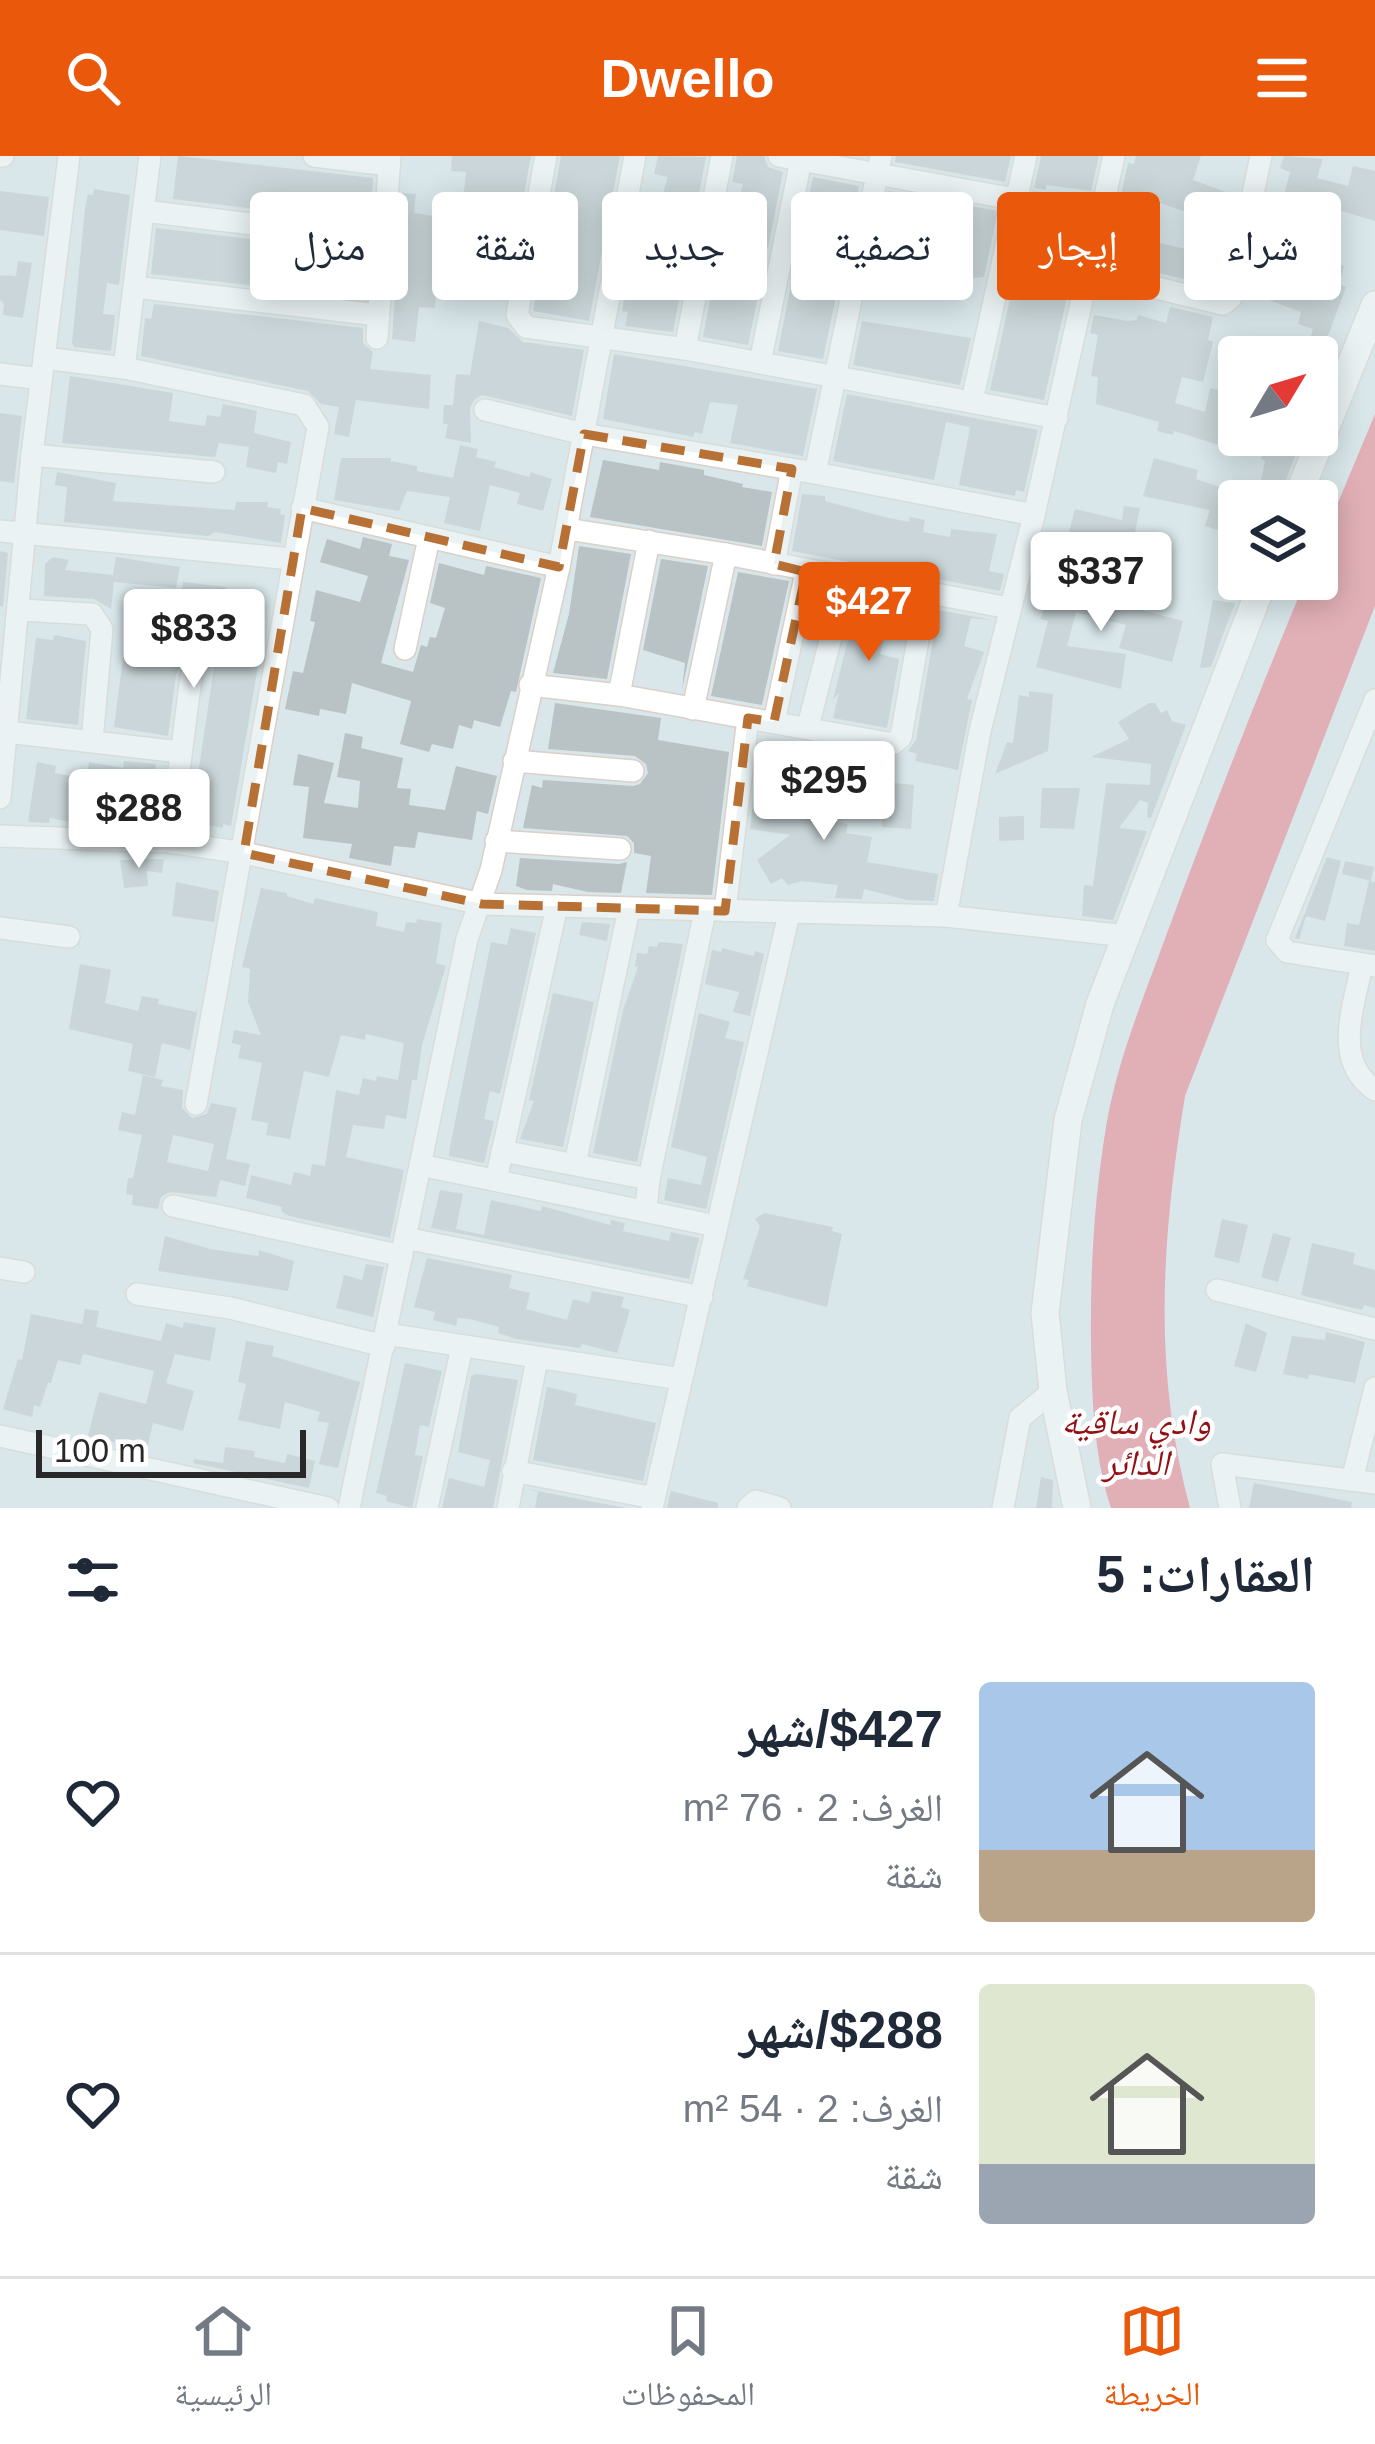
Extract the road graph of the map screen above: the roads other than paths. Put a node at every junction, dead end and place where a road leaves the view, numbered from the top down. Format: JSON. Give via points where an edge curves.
{"nodes":[{"id":1,"x":53,"y":156,"type":"edge"},
{"id":2,"x":150,"y":156,"type":"edge"},
{"id":3,"x":314,"y":156,"type":"edge"},
{"id":4,"x":546,"y":156,"type":"edge"},
{"id":5,"x":635,"y":156,"type":"edge"},
{"id":6,"x":722,"y":156,"type":"edge"},
{"id":7,"x":1026,"y":156,"type":"edge"},
{"id":8,"x":1114,"y":156,"type":"edge"},
{"id":9,"x":1261,"y":156,"type":"edge"},
{"id":10,"x":69,"y":157,"type":"edge"},
{"id":11,"x":790,"y":158,"type":"edge"},
{"id":12,"x":390,"y":160,"type":"edge"},
{"id":13,"x":880,"y":166,"type":"edge"},
{"id":14,"x":388,"y":192,"type":"edge"},
{"id":15,"x":1018,"y":192,"type":"edge"},
{"id":16,"x":1106,"y":192,"type":"edge"},
{"id":17,"x":997,"y":196,"type":"edge"},
{"id":18,"x":144,"y":211,"type":"junction"},
{"id":19,"x":250,"y":224,"type":"edge"},
{"id":20,"x":134,"y":287,"type":"junction"},
{"id":21,"x":997,"y":287,"type":"edge"},
{"id":22,"x":1160,"y":289,"type":"edge"},
{"id":23,"x":379,"y":300,"type":"edge"},
{"id":24,"x":1084,"y":300,"type":"edge"},
{"id":25,"x":1375,"y":305,"type":"edge"},
{"id":26,"x":378,"y":315,"type":"junction"},
{"id":27,"x":602,"y":335,"type":"junction"},
{"id":28,"x":377,"y":338,"type":"dead end"},
{"id":29,"x":685,"y":349,"type":"junction"},
{"id":30,"x":760,"y":363,"type":"junction"},
{"id":31,"x":43,"y":368,"type":"junction"},
{"id":32,"x":124,"y":368,"type":"junction"},
{"id":33,"x":0,"y":374,"type":"edge"},
{"id":34,"x":836,"y":379,"type":"junction"},
{"id":35,"x":972,"y":400,"type":"junction"},
{"id":36,"x":485,"y":410,"type":"dead end"},
{"id":37,"x":1057,"y":418,"type":"junction"},
{"id":38,"x":584,"y":434,"type":"junction"},
{"id":39,"x":32,"y":455,"type":"junction"},
{"id":40,"x":792,"y":469,"type":"junction"},
{"id":41,"x":214,"y":472,"type":"dead end"},
{"id":42,"x":815,"y":472,"type":"junction"},
{"id":43,"x":1304,"y":480,"type":"edge"},
{"id":44,"x":302,"y":508,"type":"junction"},
{"id":45,"x":1034,"y":515,"type":"junction"},
{"id":46,"x":567,"y":529,"type":"junction"},
{"id":47,"x":0,"y":531,"type":"edge"},
{"id":48,"x":25,"y":535,"type":"junction"},
{"id":49,"x":429,"y":538,"type":"junction"},
{"id":50,"x":649,"y":541,"type":"junction"},
{"id":51,"x":726,"y":554,"type":"junction"},
{"id":52,"x":292,"y":559,"type":"junction"},
{"id":53,"x":774,"y":564,"type":"junction"},
{"id":54,"x":559,"y":567,"type":"junction"},
{"id":55,"x":806,"y":572,"type":"junction"},
{"id":56,"x":847,"y":579,"type":"junction"},
{"id":57,"x":926,"y":594,"type":"junction"},
{"id":58,"x":1256,"y":600,"type":"edge"},
{"id":59,"x":1009,"y":608,"type":"junction"},
{"id":60,"x":20,"y":610,"type":"junction"},
{"id":61,"x":405,"y":649,"type":"dead end"},
{"id":62,"x":191,"y":677,"type":"dead end"},
{"id":63,"x":530,"y":685,"type":"junction"},
{"id":64,"x":619,"y":694,"type":"junction"},
{"id":65,"x":4,"y":697,"type":"edge"},
{"id":66,"x":1375,"y":700,"type":"edge"},
{"id":67,"x":693,"y":709,"type":"junction"},
{"id":68,"x":748,"y":718,"type":"junction"},
{"id":69,"x":774,"y":722,"type":"junction"},
{"id":70,"x":808,"y":726,"type":"junction"},
{"id":71,"x":7,"y":732,"type":"junction"},
{"id":72,"x":92,"y":741,"type":"junction"},
{"id":73,"x":181,"y":752,"type":"junction"},
{"id":74,"x":514,"y":761,"type":"junction"},
{"id":75,"x":633,"y":771,"type":"dead end"},
{"id":76,"x":0,"y":798,"type":"edge"},
{"id":77,"x":0,"y":836,"type":"edge"},
{"id":78,"x":496,"y":841,"type":"junction"},
{"id":79,"x":170,"y":842,"type":"junction"},
{"id":80,"x":620,"y":849,"type":"dead end"},
{"id":81,"x":244,"y":853,"type":"junction"},
{"id":82,"x":482,"y":904,"type":"junction"},
{"id":83,"x":557,"y":906,"type":"junction"},
{"id":84,"x":629,"y":909,"type":"junction"},
{"id":85,"x":715,"y":911,"type":"junction"},
{"id":86,"x":789,"y":914,"type":"junction"},
{"id":87,"x":946,"y":916,"type":"junction"},
{"id":88,"x":0,"y":928,"type":"edge"},
{"id":89,"x":1126,"y":936,"type":"junction"},
{"id":90,"x":69,"y":937,"type":"dead end"},
{"id":91,"x":1368,"y":965,"type":"edge"},
{"id":92,"x":1375,"y":1090,"type":"edge"},
{"id":93,"x":196,"y":1103,"type":"dead end"},
{"id":94,"x":502,"y":1151,"type":"junction"},
{"id":95,"x":575,"y":1164,"type":"junction"},
{"id":96,"x":420,"y":1165,"type":"junction"},
{"id":97,"x":649,"y":1179,"type":"junction"},
{"id":98,"x":496,"y":1180,"type":"junction"},
{"id":99,"x":173,"y":1206,"type":"dead end"},
{"id":100,"x":646,"y":1210,"type":"junction"},
{"id":101,"x":716,"y":1226,"type":"junction"},
{"id":102,"x":403,"y":1247,"type":"junction"},
{"id":103,"x":0,"y":1268,"type":"edge"},
{"id":104,"x":24,"y":1272,"type":"dead end"},
{"id":105,"x":1217,"y":1290,"type":"dead end"},
{"id":106,"x":137,"y":1294,"type":"dead end"},
{"id":107,"x":702,"y":1297,"type":"junction"},
{"id":108,"x":1375,"y":1329,"type":"edge"},
{"id":109,"x":385,"y":1340,"type":"junction"},
{"id":110,"x":462,"y":1347,"type":"junction"},
{"id":111,"x":537,"y":1359,"type":"junction"},
{"id":112,"x":681,"y":1379,"type":"junction"},
{"id":113,"x":1375,"y":1388,"type":"edge"},
{"id":114,"x":1052,"y":1391,"type":"junction"},
{"id":115,"x":0,"y":1436,"type":"edge"},
{"id":116,"x":513,"y":1471,"type":"junction"},
{"id":117,"x":1364,"y":1481,"type":"edge"},
{"id":118,"x":653,"y":1503,"type":"edge"},
{"id":119,"x":328,"y":1508,"type":"edge"},
{"id":120,"x":349,"y":1508,"type":"edge"},
{"id":121,"x":427,"y":1508,"type":"edge"},
{"id":122,"x":508,"y":1508,"type":"edge"},
{"id":123,"x":748,"y":1508,"type":"edge"},
{"id":124,"x":781,"y":1508,"type":"edge"},
{"id":125,"x":1003,"y":1508,"type":"edge"},
{"id":126,"x":1077,"y":1508,"type":"edge"},
{"id":127,"x":1230,"y":1508,"type":"edge"}],
"edges":[{"from":1,"to":10,"type":"street"},
{"from":2,"to":18,"type":"street"},
{"from":3,"to":12,"type":"street"},
{"from":4,"to":27,"type":"street","via":[[518,320]]},
{"from":5,"to":27,"type":"street"},
{"from":6,"to":29,"type":"street"},
{"from":7,"to":15,"type":"street"},
{"from":8,"to":16,"type":"street"},
{"from":9,"to":22,"type":"street","via":[[1231,298],[1223,304]]},
{"from":10,"to":31,"type":"street"},
{"from":11,"to":13,"type":"street"},
{"from":11,"to":30,"type":"street"},
{"from":12,"to":14,"type":"street"},
{"from":13,"to":17,"type":"street"},
{"from":13,"to":34,"type":"street"},
{"from":18,"to":19,"type":"street"},
{"from":18,"to":20,"type":"street"},
{"from":20,"to":26,"type":"street"},
{"from":20,"to":32,"type":"street"},
{"from":21,"to":35,"type":"street"},
{"from":23,"to":26,"type":"street"},
{"from":24,"to":37,"type":"street"},
{"from":25,"to":43,"type":"street"},
{"from":26,"to":28,"type":"street"},
{"from":27,"to":29,"type":"street"},
{"from":27,"to":38,"type":"street"},
{"from":29,"to":30,"type":"street"},
{"from":30,"to":34,"type":"street"},
{"from":31,"to":32,"type":"street"},
{"from":31,"to":33,"type":"street"},
{"from":31,"to":39,"type":"street"},
{"from":32,"to":44,"type":"street","via":[[304,405],[318,427]]},
{"from":34,"to":35,"type":"street"},
{"from":34,"to":42,"type":"street"},
{"from":35,"to":37,"type":"street"},
{"from":36,"to":38,"type":"street"},
{"from":37,"to":45,"type":"street"},
{"from":38,"to":40,"type":"street"},
{"from":38,"to":46,"type":"street"},
{"from":39,"to":41,"type":"street"},
{"from":39,"to":48,"type":"street"},
{"from":40,"to":42,"type":"street"},
{"from":40,"to":53,"type":"street"},
{"from":42,"to":45,"type":"street"},
{"from":44,"to":49,"type":"street"},
{"from":44,"to":52,"type":"street"},
{"from":45,"to":59,"type":"street"},
{"from":46,"to":50,"type":"street"},
{"from":46,"to":54,"type":"street"},
{"from":47,"to":48,"type":"street"},
{"from":48,"to":52,"type":"street"},
{"from":48,"to":60,"type":"street"},
{"from":49,"to":54,"type":"street"},
{"from":49,"to":61,"type":"street"},
{"from":50,"to":51,"type":"street"},
{"from":50,"to":64,"type":"street"},
{"from":51,"to":53,"type":"street"},
{"from":51,"to":67,"type":"street"},
{"from":52,"to":81,"type":"street"},
{"from":53,"to":55,"type":"street"},
{"from":54,"to":63,"type":"street"},
{"from":55,"to":56,"type":"street"},
{"from":55,"to":69,"type":"street"},
{"from":56,"to":57,"type":"street"},
{"from":56,"to":70,"type":"street"},
{"from":57,"to":59,"type":"street"},
{"from":57,"to":70,"type":"street","via":[[898,742]]},
{"from":58,"to":89,"type":"street"},
{"from":59,"to":87,"type":"street"},
{"from":60,"to":65,"type":"street"},
{"from":60,"to":72,"type":"street","via":[[92,614],[102,629]]},
{"from":62,"to":73,"type":"street"},
{"from":63,"to":64,"type":"street"},
{"from":63,"to":74,"type":"street"},
{"from":64,"to":67,"type":"street"},
{"from":65,"to":71,"type":"street"},
{"from":66,"to":91,"type":"street","via":[[1277,940],[1287,952]]},
{"from":67,"to":68,"type":"street"},
{"from":68,"to":69,"type":"street"},
{"from":68,"to":85,"type":"street"},
{"from":69,"to":70,"type":"street"},
{"from":71,"to":72,"type":"street"},
{"from":71,"to":76,"type":"street"},
{"from":72,"to":73,"type":"street"},
{"from":73,"to":79,"type":"street"},
{"from":74,"to":75,"type":"street"},
{"from":74,"to":78,"type":"street"},
{"from":77,"to":79,"type":"street"},
{"from":78,"to":80,"type":"street"},
{"from":78,"to":82,"type":"street"},
{"from":79,"to":81,"type":"street"},
{"from":81,"to":82,"type":"street"},
{"from":81,"to":93,"type":"street"},
{"from":82,"to":83,"type":"street"},
{"from":82,"to":96,"type":"street","via":[[467,938]]},
{"from":83,"to":84,"type":"street"},
{"from":83,"to":94,"type":"street"},
{"from":84,"to":85,"type":"street"},
{"from":84,"to":95,"type":"street"},
{"from":85,"to":86,"type":"street"},
{"from":85,"to":97,"type":"street"},
{"from":86,"to":87,"type":"street"},
{"from":86,"to":101,"type":"street"},
{"from":87,"to":89,"type":"street"},
{"from":88,"to":90,"type":"street"},
{"from":89,"to":114,"type":"street","via":[[1069,1120],[1046,1312]]},
{"from":91,"to":92,"type":"street","via":[[1348,1058]]},
{"from":94,"to":95,"type":"street"},
{"from":94,"to":98,"type":"street"},
{"from":95,"to":97,"type":"street"},
{"from":96,"to":98,"type":"street"},
{"from":96,"to":102,"type":"street"},
{"from":97,"to":100,"type":"street"},
{"from":98,"to":100,"type":"street"},
{"from":99,"to":102,"type":"street"},
{"from":100,"to":101,"type":"street"},
{"from":101,"to":107,"type":"street"},
{"from":102,"to":107,"type":"street"},
{"from":102,"to":109,"type":"street"},
{"from":103,"to":104,"type":"street"},
{"from":105,"to":108,"type":"street"},
{"from":106,"to":109,"type":"street"},
{"from":107,"to":112,"type":"street"},
{"from":109,"to":110,"type":"street"},
{"from":109,"to":120,"type":"street"},
{"from":110,"to":111,"type":"street"},
{"from":110,"to":121,"type":"street"},
{"from":111,"to":112,"type":"street"},
{"from":111,"to":116,"type":"street"},
{"from":112,"to":118,"type":"street"},
{"from":113,"to":117,"type":"street"},
{"from":114,"to":125,"type":"street","via":[[1020,1418]]},
{"from":114,"to":126,"type":"street"},
{"from":115,"to":119,"type":"street"},
{"from":116,"to":118,"type":"street"},
{"from":116,"to":122,"type":"street"},
{"from":117,"to":127,"type":"street","via":[[1222,1464]]},
{"from":123,"to":124,"type":"street","via":[[755,1501]]}]}
